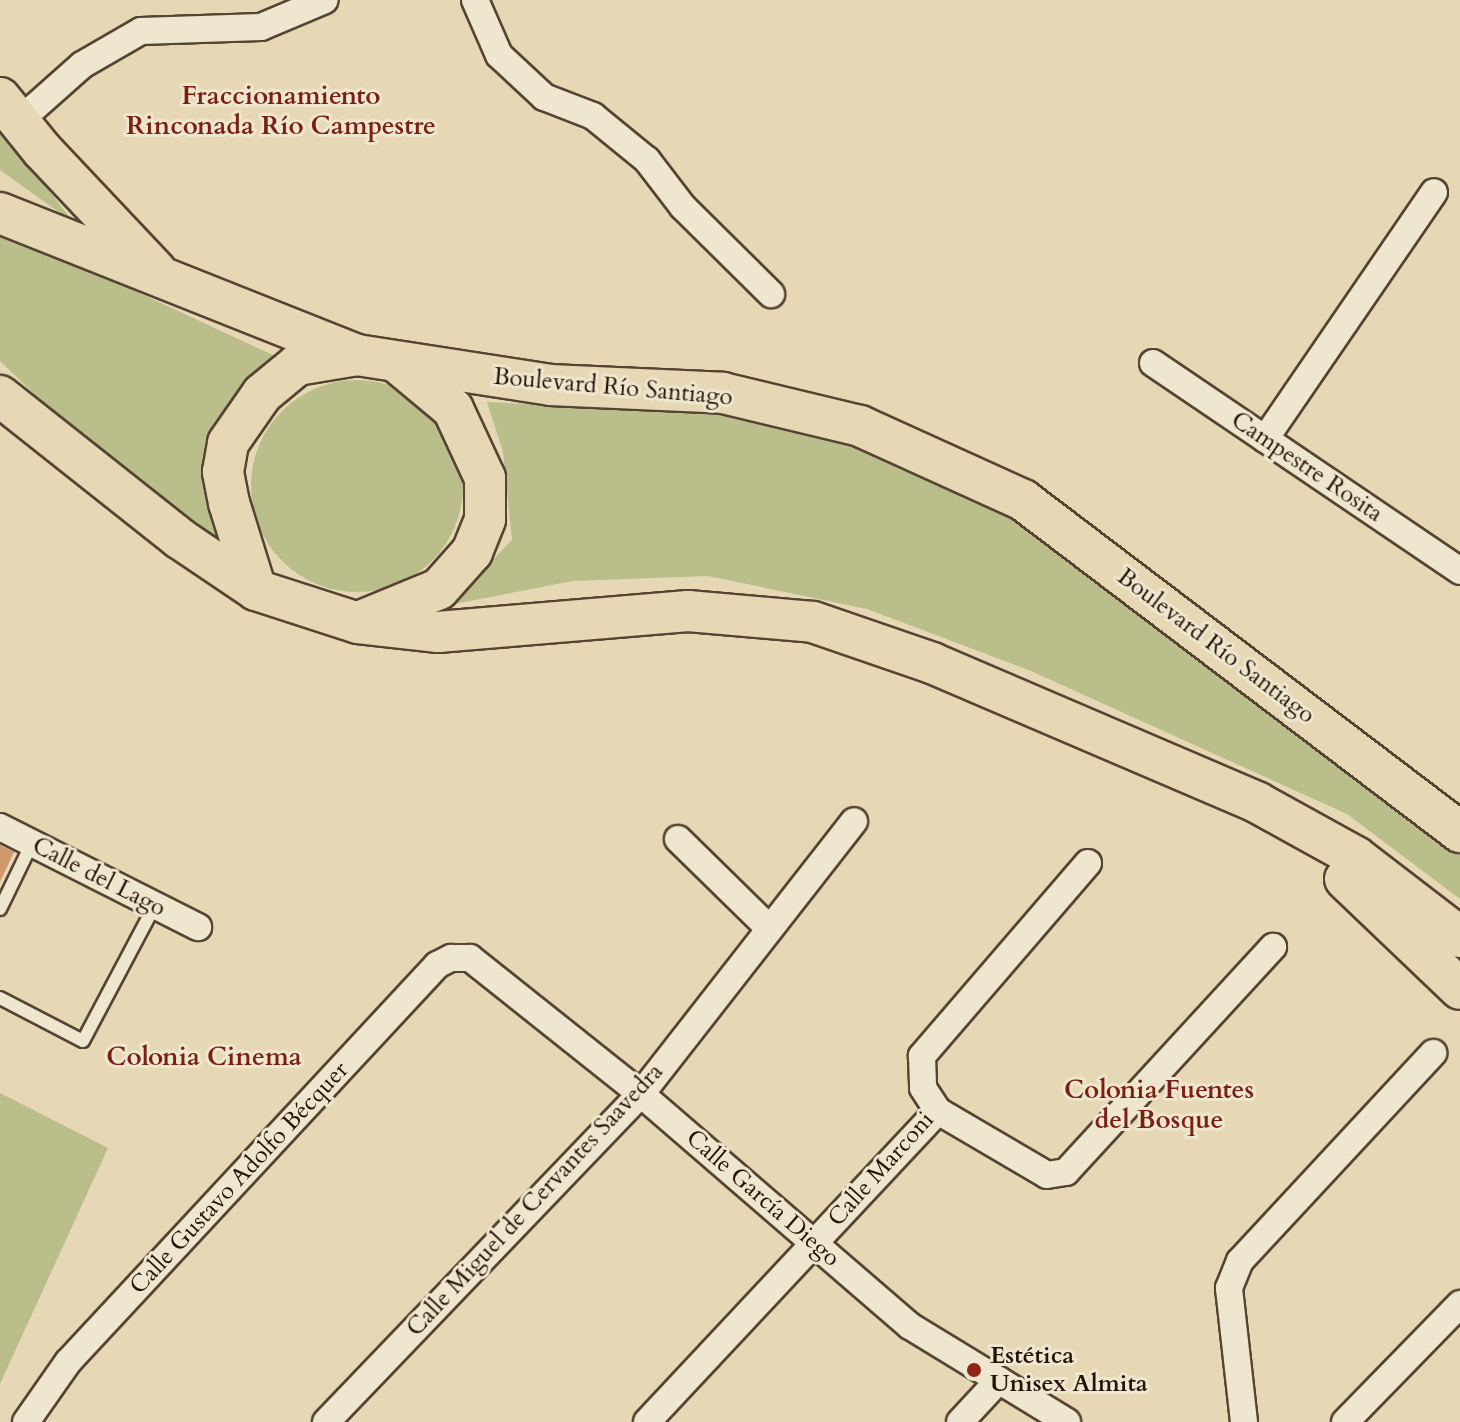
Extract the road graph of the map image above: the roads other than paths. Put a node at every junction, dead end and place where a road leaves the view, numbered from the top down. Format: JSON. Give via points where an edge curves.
{"nodes":[{"id":1,"x":325,"y":0,"type":"edge"},
{"id":2,"x":475,"y":0,"type":"edge"},
{"id":3,"x":9,"y":109,"type":"edge"},
{"id":4,"x":1434,"y":192,"type":"dead end"},
{"id":5,"x":0,"y":213,"type":"edge"},
{"id":6,"x":165,"y":279,"type":"junction"},
{"id":7,"x":771,"y":294,"type":"dead end"},
{"id":8,"x":357,"y":355,"type":"junction"},
{"id":9,"x":1153,"y":363,"type":"dead end"},
{"id":10,"x":400,"y":365,"type":"junction"},
{"id":11,"x":0,"y":396,"type":"edge"},
{"id":12,"x":1265,"y":439,"type":"junction"},
{"id":13,"x":1460,"y":571,"type":"edge"},
{"id":14,"x":256,"y":590,"type":"junction"},
{"id":15,"x":358,"y":623,"type":"junction"},
{"id":16,"x":1258,"y":803,"type":"junction"},
{"id":17,"x":854,"y":821,"type":"dead end"},
{"id":18,"x":0,"y":827,"type":"edge"},
{"id":19,"x":1460,"y":832,"type":"edge"},
{"id":20,"x":678,"y":839,"type":"dead end"},
{"id":21,"x":33,"y":843,"type":"junction"},
{"id":22,"x":1088,"y":863,"type":"dead end"},
{"id":23,"x":155,"y":905,"type":"junction"},
{"id":24,"x":0,"y":909,"type":"edge"},
{"id":25,"x":198,"y":927,"type":"dead end"},
{"id":26,"x":769,"y":928,"type":"junction"},
{"id":27,"x":1460,"y":937,"type":"edge"},
{"id":28,"x":1273,"y":947,"type":"dead end"},
{"id":29,"x":470,"y":958,"type":"joint"},
{"id":30,"x":1460,"y":989,"type":"edge"},
{"id":31,"x":0,"y":998,"type":"edge"},
{"id":32,"x":1433,"y":1053,"type":"dead end"},
{"id":33,"x":641,"y":1094,"type":"junction"},
{"id":34,"x":938,"y":1111,"type":"junction"},
{"id":35,"x":816,"y":1242,"type":"junction"},
{"id":36,"x":1460,"y":1304,"type":"edge"},
{"id":37,"x":999,"y":1380,"type":"junction"},
{"id":38,"x":26,"y":1422,"type":"edge"},
{"id":39,"x":326,"y":1422,"type":"edge"},
{"id":40,"x":647,"y":1422,"type":"edge"},
{"id":41,"x":960,"y":1422,"type":"edge"},
{"id":42,"x":1067,"y":1422,"type":"edge"},
{"id":43,"x":1244,"y":1422,"type":"edge"},
{"id":44,"x":1345,"y":1422,"type":"edge"}],
"edges":[{"from":1,"to":3,"type":"street","via":[[261,27],[141,31]]},
{"from":2,"to":7,"type":"street","via":[[499,55],[544,97],[593,116],[647,160],[683,207]]},
{"from":3,"to":6,"type":"main road"},
{"from":4,"to":12,"type":"street"},
{"from":5,"to":6,"type":"main road","name":"Boulevard Río Santiago"},
{"from":6,"to":8,"type":"main road","name":"Boulevard Río Santiago"},
{"from":8,"to":10,"type":"main road","name":"Boulevard Río Santiago"},
{"from":8,"to":14,"type":"main road","via":[[297,365],[262,394],[228,443],[223,472]]},
{"from":9,"to":12,"type":"street","name":"Campestre Rosita"},
{"from":10,"to":15,"type":"main road","via":[[453,409],[485,478],[485,519],[472,552],[439,589]]},
{"from":10,"to":19,"type":"main road","name":"Boulevard Río Santiago","via":[[550,385],[723,393],[860,426],[1023,500]]},
{"from":11,"to":14,"type":"main road","via":[[179,538]]},
{"from":12,"to":13,"type":"street","name":"Campestre Rosita"},
{"from":14,"to":15,"type":"main road"},
{"from":15,"to":16,"type":"main road","via":[[438,632],[688,611],[813,622],[932,663]]},
{"from":16,"to":27,"type":"main road","via":[[1356,857]]},
{"from":16,"to":30,"type":"main road","via":[[1399,927]]},
{"from":17,"to":26,"type":"street","name":"Calle Miguel de Cervantes Saavedra"},
{"from":18,"to":21,"type":"street","name":"Calle del Lago"},
{"from":20,"to":26,"type":"street"},
{"from":21,"to":23,"type":"street","name":"Calle del Lago"},
{"from":21,"to":24,"type":"lane"},
{"from":22,"to":34,"type":"street","name":"Calle Marconi","via":[[922,1056],[923,1088]]},
{"from":23,"to":25,"type":"street","name":"Calle del Lago"},
{"from":23,"to":31,"type":"lane","via":[[83,1041]]},
{"from":26,"to":33,"type":"street","name":"Calle Miguel de Cervantes Saavedra"},
{"from":28,"to":34,"type":"street","via":[[1066,1172],[1047,1175]]},
{"from":29,"to":33,"type":"street","name":"Calle García Diego"},
{"from":29,"to":38,"type":"street","name":"Calle Gustavo Adolfo Bécquer","via":[[437,965],[68,1362]]},
{"from":32,"to":43,"type":"street","via":[[1240,1261],[1229,1288]]},
{"from":33,"to":35,"type":"street","name":"Calle García Diego"},
{"from":33,"to":39,"type":"street","name":"Calle Miguel de Cervantes Saavedra"},
{"from":34,"to":35,"type":"street","name":"Calle Marconi"},
{"from":35,"to":37,"type":"street","name":"Calle García Diego","via":[[910,1326]]},
{"from":35,"to":40,"type":"street","name":"Calle Marconi"},
{"from":36,"to":44,"type":"street"},
{"from":37,"to":41,"type":"street"},
{"from":37,"to":42,"type":"street","name":"Calle García Diego"}]}
